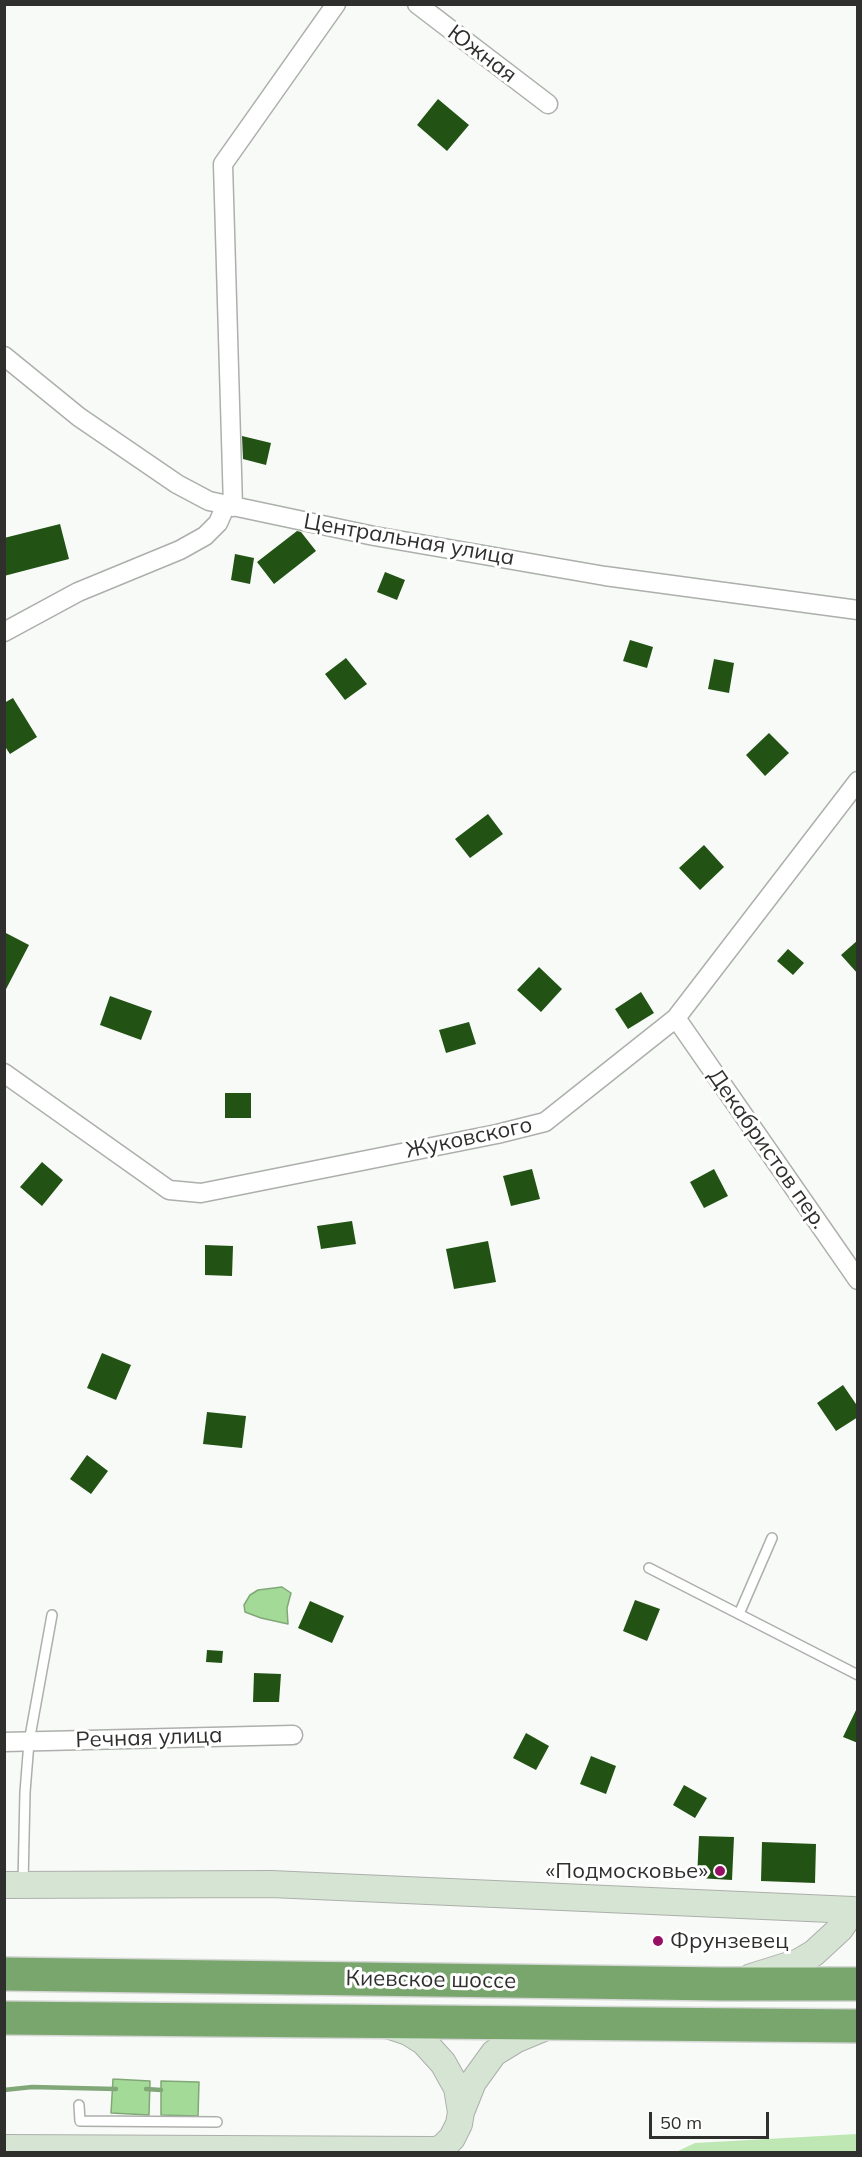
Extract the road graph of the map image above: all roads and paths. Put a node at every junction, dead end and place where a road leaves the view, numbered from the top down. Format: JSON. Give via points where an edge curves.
{"nodes":[{"id":1,"x":336,"y":4,"type":"edge"},
{"id":2,"x":417,"y":4,"type":"edge"},
{"id":3,"x":548,"y":104,"type":"dead end"},
{"id":4,"x":4,"y":356,"type":"edge"},
{"id":5,"x":229,"y":506,"type":"junction"},
{"id":6,"x":858,"y":610,"type":"edge"},
{"id":7,"x":4,"y":632,"type":"edge"},
{"id":8,"x":858,"y":781,"type":"edge"},
{"id":9,"x":676,"y":1018,"type":"junction"},
{"id":10,"x":4,"y":1073,"type":"edge"},
{"id":11,"x":858,"y":1280,"type":"edge"},
{"id":12,"x":772,"y":1538,"type":"dead end"},
{"id":13,"x":649,"y":1568,"type":"dead end"},
{"id":14,"x":739,"y":1614,"type":"junction"},
{"id":15,"x":52,"y":1615,"type":"dead end"},
{"id":16,"x":858,"y":1675,"type":"edge"},
{"id":17,"x":293,"y":1735,"type":"dead end"},
{"id":18,"x":4,"y":1742,"type":"edge"},
{"id":19,"x":29,"y":1742,"type":"junction"},
{"id":20,"x":14,"y":1885,"type":"edge"},
{"id":21,"x":818,"y":1909,"type":"junction"},
{"id":22,"x":856,"y":1909,"type":"edge"},
{"id":23,"x":830,"y":1940,"type":"junction"},
{"id":24,"x":4,"y":1974,"type":"edge"},
{"id":25,"x":722,"y":1984,"type":"junction"},
{"id":26,"x":858,"y":1984,"type":"edge"},
{"id":27,"x":4,"y":2018,"type":"edge"},
{"id":28,"x":374,"y":2021,"type":"junction"},
{"id":29,"x":554,"y":2023,"type":"junction"},
{"id":30,"x":858,"y":2026,"type":"edge"},
{"id":31,"x":79,"y":2105,"type":"dead end"},
{"id":32,"x":461,"y":2112,"type":"junction"},
{"id":33,"x":80,"y":2121,"type":"junction"},
{"id":34,"x":217,"y":2122,"type":"dead end"},
{"id":35,"x":77,"y":2141,"type":"junction"},
{"id":36,"x":4,"y":2148,"type":"edge"}],
"edges":[{"from":1,"to":5,"type":"street","via":[[223,164]]},
{"from":2,"to":3,"type":"street","name":"Южная"},
{"from":4,"to":5,"type":"street","name":"Центральная улица","via":[[79,417],[177,484],[209,501]]},
{"from":5,"to":6,"type":"street","name":"Центральная улица","via":[[605,576]]},
{"from":5,"to":7,"type":"street","via":[[205,536],[180,550],[78,592]]},
{"from":8,"to":9,"type":"street","name":"Жуковского"},
{"from":9,"to":10,"type":"street","name":"Жуковского","via":[[544,1122],[201,1193],[169,1190]]},
{"from":9,"to":11,"type":"street","name":"Декабристов пер."},
{"from":12,"to":14,"type":"lane"},
{"from":13,"to":14,"type":"lane"},
{"from":14,"to":16,"type":"lane"},
{"from":15,"to":19,"type":"lane"},
{"from":17,"to":19,"type":"street","name":"Речная улица"},
{"from":18,"to":19,"type":"street","name":"Речная улица"},
{"from":19,"to":20,"type":"lane"},
{"from":20,"to":21,"type":"street","via":[[271,1884]]},
{"from":21,"to":22,"type":"street"},
{"from":21,"to":23,"type":"street","via":[[831,1918],[834,1930]]},
{"from":22,"to":23,"type":"street"},
{"from":23,"to":25,"type":"street","via":[[799,1962]]},
{"from":24,"to":25,"type":"highway","name":"Киевское шоссе"},
{"from":25,"to":26,"type":"highway","name":"Киевское шоссе"},
{"from":27,"to":28,"type":"highway","name":"Киевское шоссе"},
{"from":28,"to":29,"type":"highway","name":"Киевское шоссе"},
{"from":28,"to":32,"type":"street","via":[[408,2032],[430,2048],[452,2076]]},
{"from":29,"to":30,"type":"highway","name":"Киевское шоссе"},
{"from":29,"to":32,"type":"street","via":[[494,2053],[473,2082]]},
{"from":31,"to":33,"type":"lane"},
{"from":32,"to":35,"type":"street","via":[[448,2143],[426,2151]]},
{"from":33,"to":34,"type":"lane"},
{"from":33,"to":35,"type":"lane"},
{"from":35,"to":36,"type":"street"}]}
